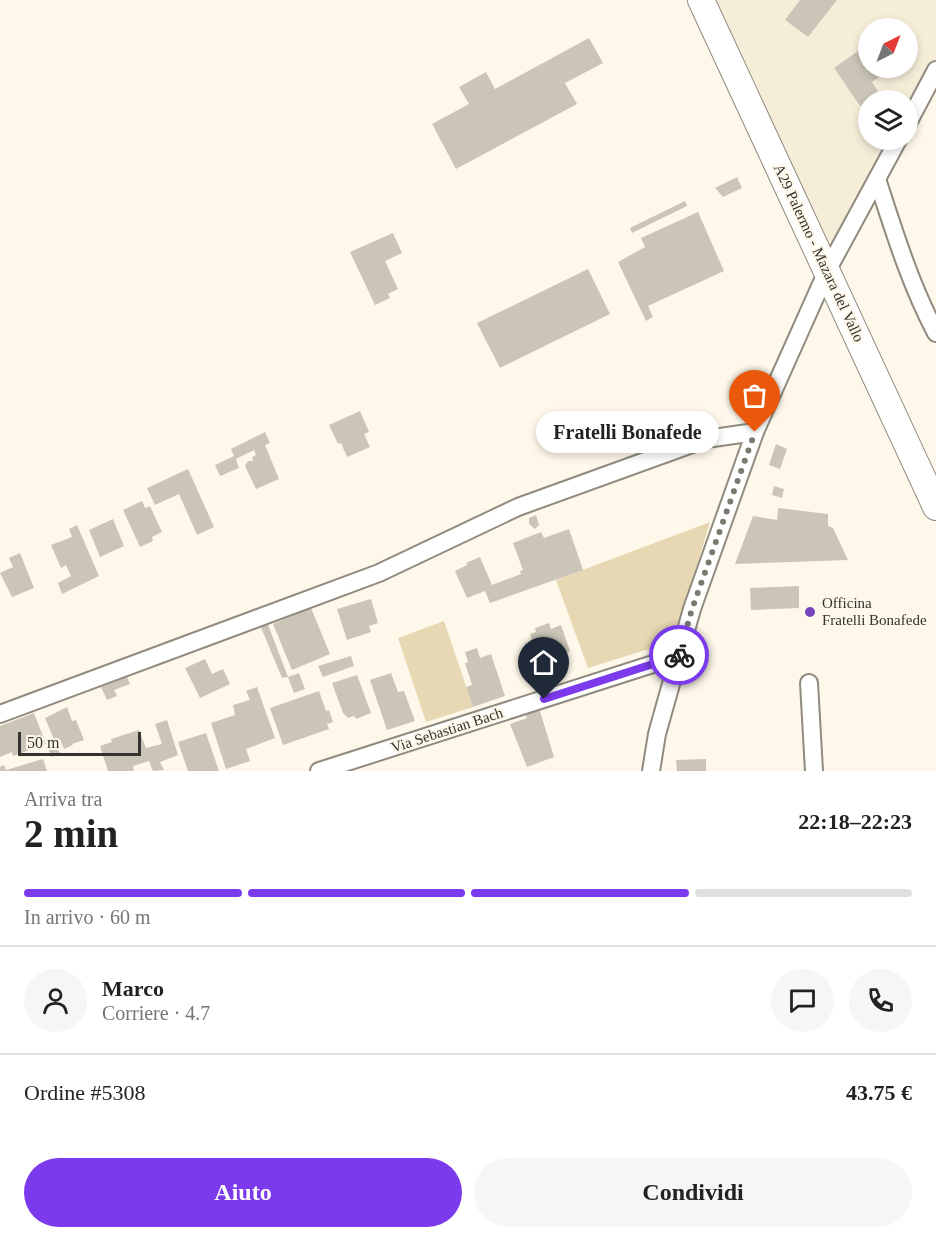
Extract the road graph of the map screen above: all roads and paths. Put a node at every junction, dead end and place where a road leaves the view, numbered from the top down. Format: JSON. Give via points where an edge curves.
{"nodes":[{"id":1,"x":701,"y":0,"type":"edge"},
{"id":2,"x":936,"y":70,"type":"edge"},
{"id":3,"x":918,"y":104,"type":"edge"},
{"id":4,"x":893,"y":150,"type":"edge"},
{"id":5,"x":877,"y":179,"type":"junction"},
{"id":6,"x":827,"y":271,"type":"junction"},
{"id":7,"x":936,"y":333,"type":"edge"},
{"id":8,"x":755,"y":432,"type":"junction"},
{"id":9,"x":936,"y":507,"type":"edge"},
{"id":10,"x":678,"y":656,"type":"junction"},
{"id":11,"x":809,"y":683,"type":"dead end"},
{"id":12,"x":0,"y":714,"type":"edge"},
{"id":13,"x":319,"y":771,"type":"edge"},
{"id":14,"x":651,"y":771,"type":"edge"},
{"id":15,"x":814,"y":771,"type":"edge"}],
"edges":[{"from":1,"to":6,"type":"main road","name":"A29 Palermo - Mazara del Vallo"},
{"from":2,"to":3,"type":"street"},
{"from":4,"to":5,"type":"street"},
{"from":5,"to":6,"type":"street"},
{"from":5,"to":7,"type":"street","via":[[901,251]]},
{"from":6,"to":8,"type":"street"},
{"from":6,"to":9,"type":"main road","name":"A29 Palermo - Mazara del Vallo"},
{"from":8,"to":10,"type":"street"},
{"from":8,"to":12,"type":"street","via":[[706,439],[518,507],[379,573]]},
{"from":10,"to":13,"type":"street","name":"Via Sebastian Bach"},
{"from":10,"to":14,"type":"street"},
{"from":11,"to":15,"type":"street"}]}
